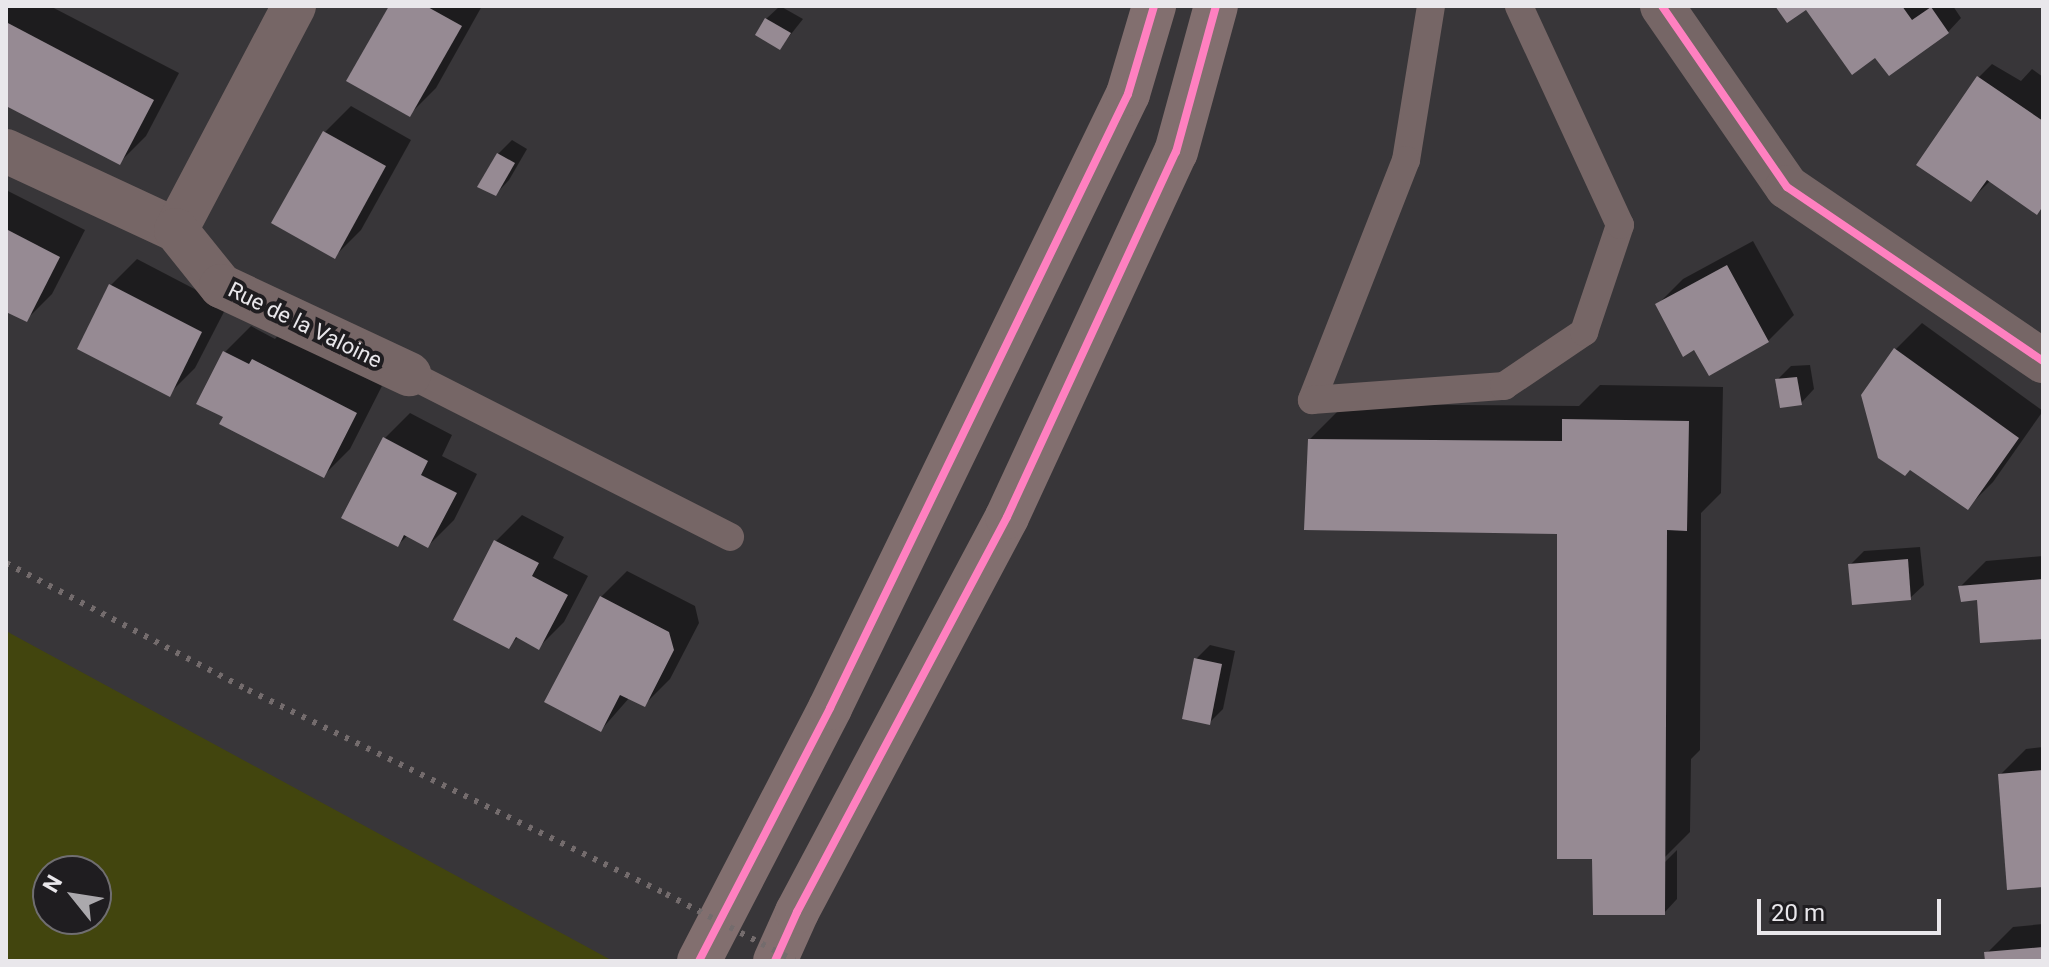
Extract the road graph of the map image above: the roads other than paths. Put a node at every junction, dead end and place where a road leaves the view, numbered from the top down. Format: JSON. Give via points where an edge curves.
{"nodes":[{"id":1,"x":294,"y":6,"type":"edge"},
{"id":2,"x":1154,"y":6,"type":"edge"},
{"id":3,"x":1216,"y":6,"type":"edge"},
{"id":4,"x":1431,"y":6,"type":"edge"},
{"id":5,"x":1519,"y":6,"type":"edge"},
{"id":6,"x":1662,"y":6,"type":"edge"},
{"id":7,"x":6,"y":151,"type":"edge"},
{"id":8,"x":176,"y":230,"type":"junction"},
{"id":9,"x":2043,"y":361,"type":"edge"},
{"id":10,"x":409,"y":374,"type":"joint"},
{"id":11,"x":730,"y":537,"type":"dead end"},
{"id":12,"x":703,"y":954,"type":"edge"},
{"id":13,"x":775,"y":961,"type":"edge"}],
"edges":[{"from":1,"to":8,"type":"street"},
{"from":2,"to":12,"type":"main road","via":[[1128,94],[830,708]]},
{"from":3,"to":13,"type":"main road","via":[[1176,152],[1053,419]]},
{"from":4,"to":5,"type":"lane","via":[[1406,160],[1312,400],[1504,386],[1584,332],[1620,225]]},
{"from":6,"to":9,"type":"street","via":[[1787,187]]},
{"from":7,"to":8,"type":"street","name":"Rue de la Valoine"},
{"from":8,"to":10,"type":"street","name":"Rue de la Valoine","via":[[221,286]]},
{"from":10,"to":11,"type":"lane"}]}
